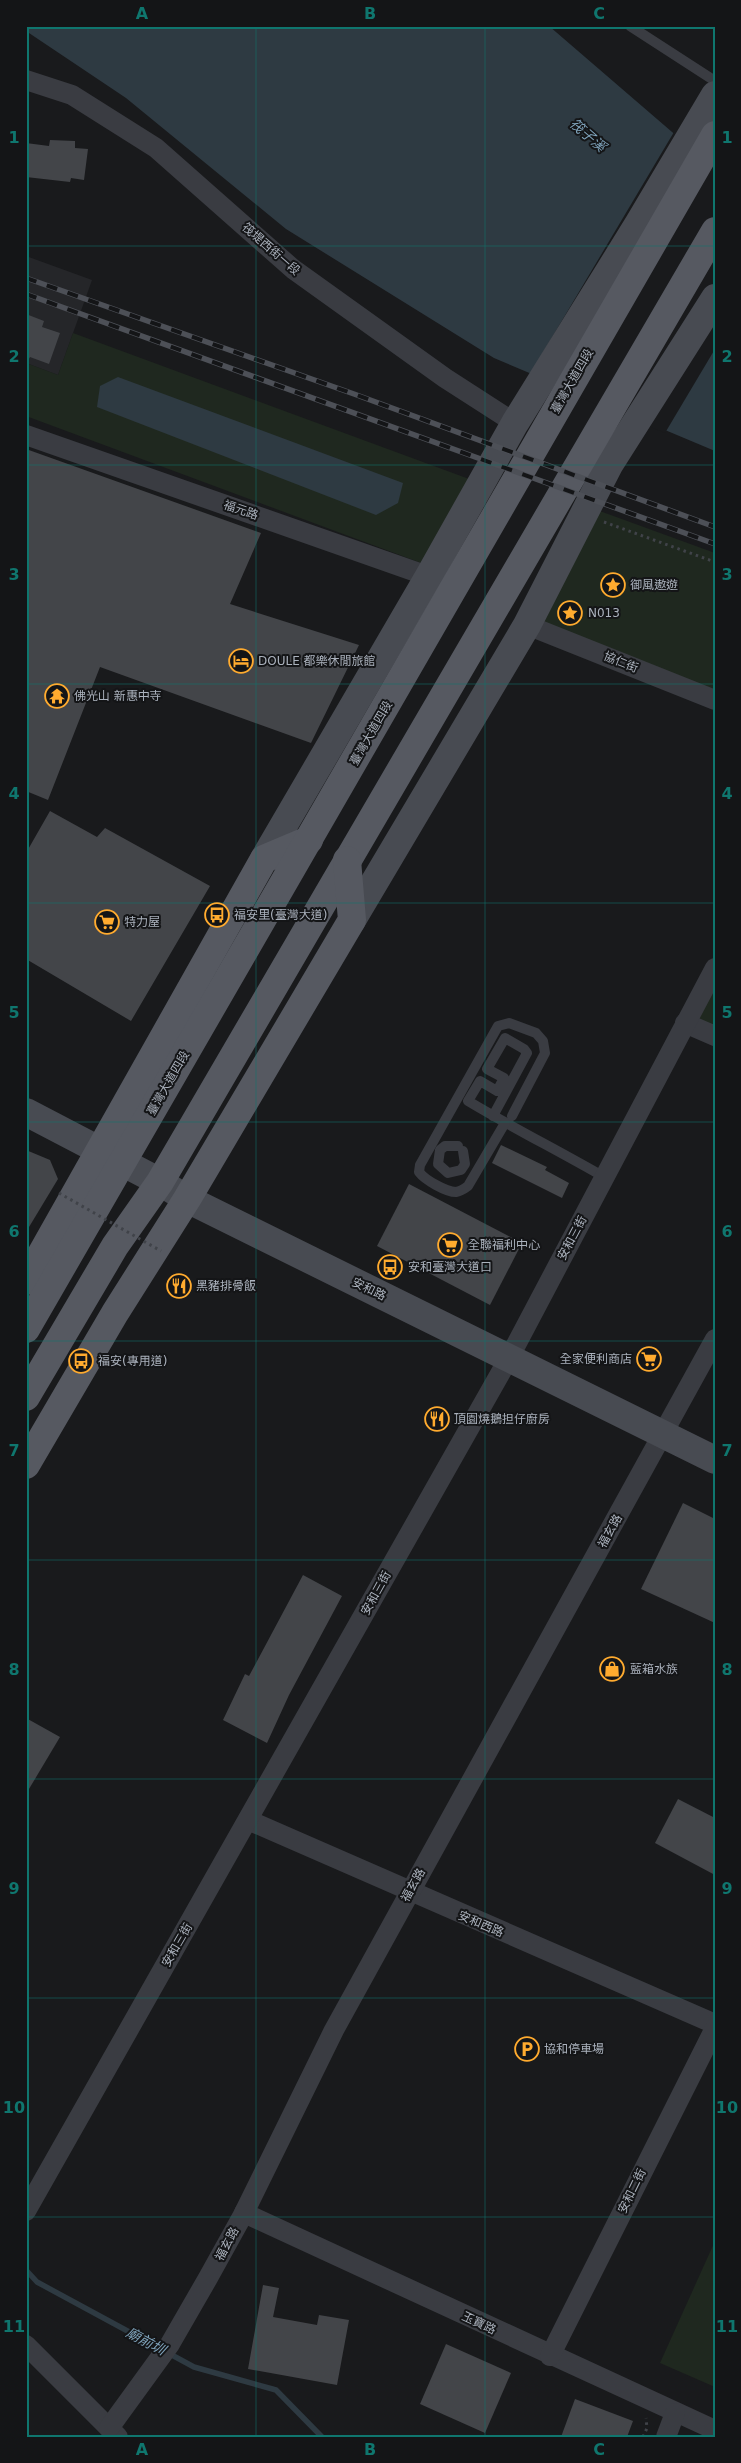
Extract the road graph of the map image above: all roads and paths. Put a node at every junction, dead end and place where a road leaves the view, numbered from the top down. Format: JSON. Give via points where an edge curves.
{"nodes":[{"id":1,"x":630,"y":26,"type":"edge"},
{"id":2,"x":26,"y":80,"type":"edge"},
{"id":3,"x":714,"y":91,"type":"edge"},
{"id":4,"x":715,"y":135,"type":"edge"},
{"id":5,"x":715,"y":231,"type":"edge"},
{"id":6,"x":715,"y":298,"type":"edge"},
{"id":7,"x":527,"y":430,"type":"junction"},
{"id":8,"x":26,"y":435,"type":"edge"},
{"id":9,"x":606,"y":522,"type":"dead end"},
{"id":10,"x":715,"y":562,"type":"edge"},
{"id":11,"x":429,"y":576,"type":"junction"},
{"id":12,"x":456,"y":586,"type":"junction"},
{"id":13,"x":527,"y":625,"type":"junction"},
{"id":14,"x":715,"y":700,"type":"edge"},
{"id":15,"x":309,"y":840,"type":"junction"},
{"id":16,"x":264,"y":859,"type":"junction"},
{"id":17,"x":347,"y":860,"type":"junction"},
{"id":18,"x":352,"y":920,"type":"junction"},
{"id":19,"x":715,"y":968,"type":"edge"},
{"id":20,"x":685,"y":1023,"type":"junction"},
{"id":21,"x":715,"y":1036,"type":"edge"},
{"id":22,"x":26,"y":1112,"type":"edge"},
{"id":23,"x":493,"y":1116,"type":"junction"},
{"id":24,"x":508,"y":1119,"type":"junction"},
{"id":25,"x":111,"y":1156,"type":"junction"},
{"id":26,"x":604,"y":1177,"type":"junction"},
{"id":27,"x":160,"y":1182,"type":"junction"},
{"id":28,"x":59,"y":1193,"type":"dead end"},
{"id":29,"x":187,"y":1199,"type":"junction"},
{"id":30,"x":161,"y":1251,"type":"dead end"},
{"id":31,"x":26,"y":1280,"type":"edge"},
{"id":32,"x":26,"y":1329,"type":"edge"},
{"id":33,"x":715,"y":1339,"type":"edge"},
{"id":34,"x":509,"y":1358,"type":"junction"},
{"id":35,"x":26,"y":1397,"type":"edge"},
{"id":36,"x":663,"y":1434,"type":"junction"},
{"id":37,"x":715,"y":1460,"type":"edge"},
{"id":38,"x":26,"y":1465,"type":"edge"},
{"id":39,"x":248,"y":1820,"type":"junction"},
{"id":40,"x":408,"y":1892,"type":"junction"},
{"id":41,"x":715,"y":2026,"type":"edge"},
{"id":42,"x":26,"y":2211,"type":"edge"},
{"id":43,"x":244,"y":2213,"type":"junction"},
{"id":44,"x":26,"y":2345,"type":"edge"},
{"id":45,"x":550,"y":2356,"type":"junction"},
{"id":46,"x":675,"y":2413,"type":"junction"},
{"id":47,"x":715,"y":2430,"type":"edge"},
{"id":48,"x":108,"y":2434,"type":"edge"},
{"id":49,"x":666,"y":2437,"type":"edge"}],
"edges":[{"from":1,"to":3,"type":"lane"},
{"from":2,"to":7,"type":"street","name":"筏堤西街一段","via":[[72,96],[156,148],[293,269],[444,378]]},
{"from":3,"to":7,"type":"street","name":"臺灣大道四段"},
{"from":4,"to":7,"type":"main road","name":"臺灣大道四段"},
{"from":5,"to":17,"type":"main road"},
{"from":6,"to":13,"type":"street","via":[[609,465]]},
{"from":7,"to":11,"type":"street","name":"臺灣大道四段"},
{"from":7,"to":12,"type":"main road","name":"臺灣大道四段"},
{"from":8,"to":11,"type":"street","name":"福元路"},
{"from":9,"to":10,"type":"path"},
{"from":11,"to":12,"type":"street","name":"福元路"},
{"from":11,"to":16,"type":"street","name":"臺灣大道四段"},
{"from":12,"to":15,"type":"main road","name":"臺灣大道四段"},
{"from":13,"to":14,"type":"street","name":"協仁街"},
{"from":13,"to":18,"type":"street"},
{"from":15,"to":16,"type":"main road"},
{"from":15,"to":25,"type":"main road","name":"臺灣大道四段"},
{"from":16,"to":25,"type":"main road","name":"臺灣大道四段"},
{"from":17,"to":18,"type":"main road"},
{"from":17,"to":27,"type":"main road"},
{"from":18,"to":29,"type":"main road"},
{"from":19,"to":20,"type":"street","name":"安和三街"},
{"from":20,"to":21,"type":"street"},
{"from":20,"to":26,"type":"street","name":"安和三街"},
{"from":22,"to":25,"type":"street","name":"安和路"},
{"from":23,"to":23,"type":"lane","via":[[527,1053],[505,1038],[487,1068],[504,1078],[497,1091],[480,1081],[468,1101]]},
{"from":23,"to":24,"type":"lane"},
{"from":24,"to":24,"type":"lane","via":[[468,1186],[461,1191],[451,1191],[419,1172],[420,1164],[498,1026],[509,1023],[536,1033],[543,1041],[544,1053]]},
{"from":24,"to":26,"type":"lane"},
{"from":25,"to":27,"type":"street","name":"安和路"},
{"from":25,"to":31,"type":"main road","name":"臺灣大道四段"},
{"from":25,"to":32,"type":"main road","name":"臺灣大道四段"},
{"from":26,"to":34,"type":"street","name":"安和三街"},
{"from":27,"to":29,"type":"street","name":"安和路"},
{"from":27,"to":35,"type":"main road","via":[[115,1246]]},
{"from":28,"to":30,"type":"path","bridge":true},
{"from":29,"to":34,"type":"street","name":"安和路"},
{"from":29,"to":38,"type":"main road","via":[[115,1313]]},
{"from":33,"to":36,"type":"street","name":"福玄路"},
{"from":34,"to":36,"type":"street","name":"安和路"},
{"from":34,"to":39,"type":"street","name":"安和三街"},
{"from":36,"to":37,"type":"street","name":"安和路"},
{"from":36,"to":40,"type":"street","name":"福玄路"},
{"from":39,"to":40,"type":"street","name":"安和西路"},
{"from":39,"to":42,"type":"street","name":"安和三街"},
{"from":40,"to":41,"type":"street","name":"安和西路"},
{"from":40,"to":43,"type":"street","name":"福玄路","via":[[321,2054]]},
{"from":41,"to":45,"type":"street","name":"安和二街"},
{"from":43,"to":45,"type":"street","name":"玉寶路"},
{"from":43,"to":48,"type":"street","name":"福玄路","via":[[170,2344]]},
{"from":44,"to":48,"type":"street"},
{"from":45,"to":46,"type":"street","name":"玉寶路"},
{"from":46,"to":47,"type":"street","name":"玉寶路"},
{"from":46,"to":49,"type":"street"}]}
